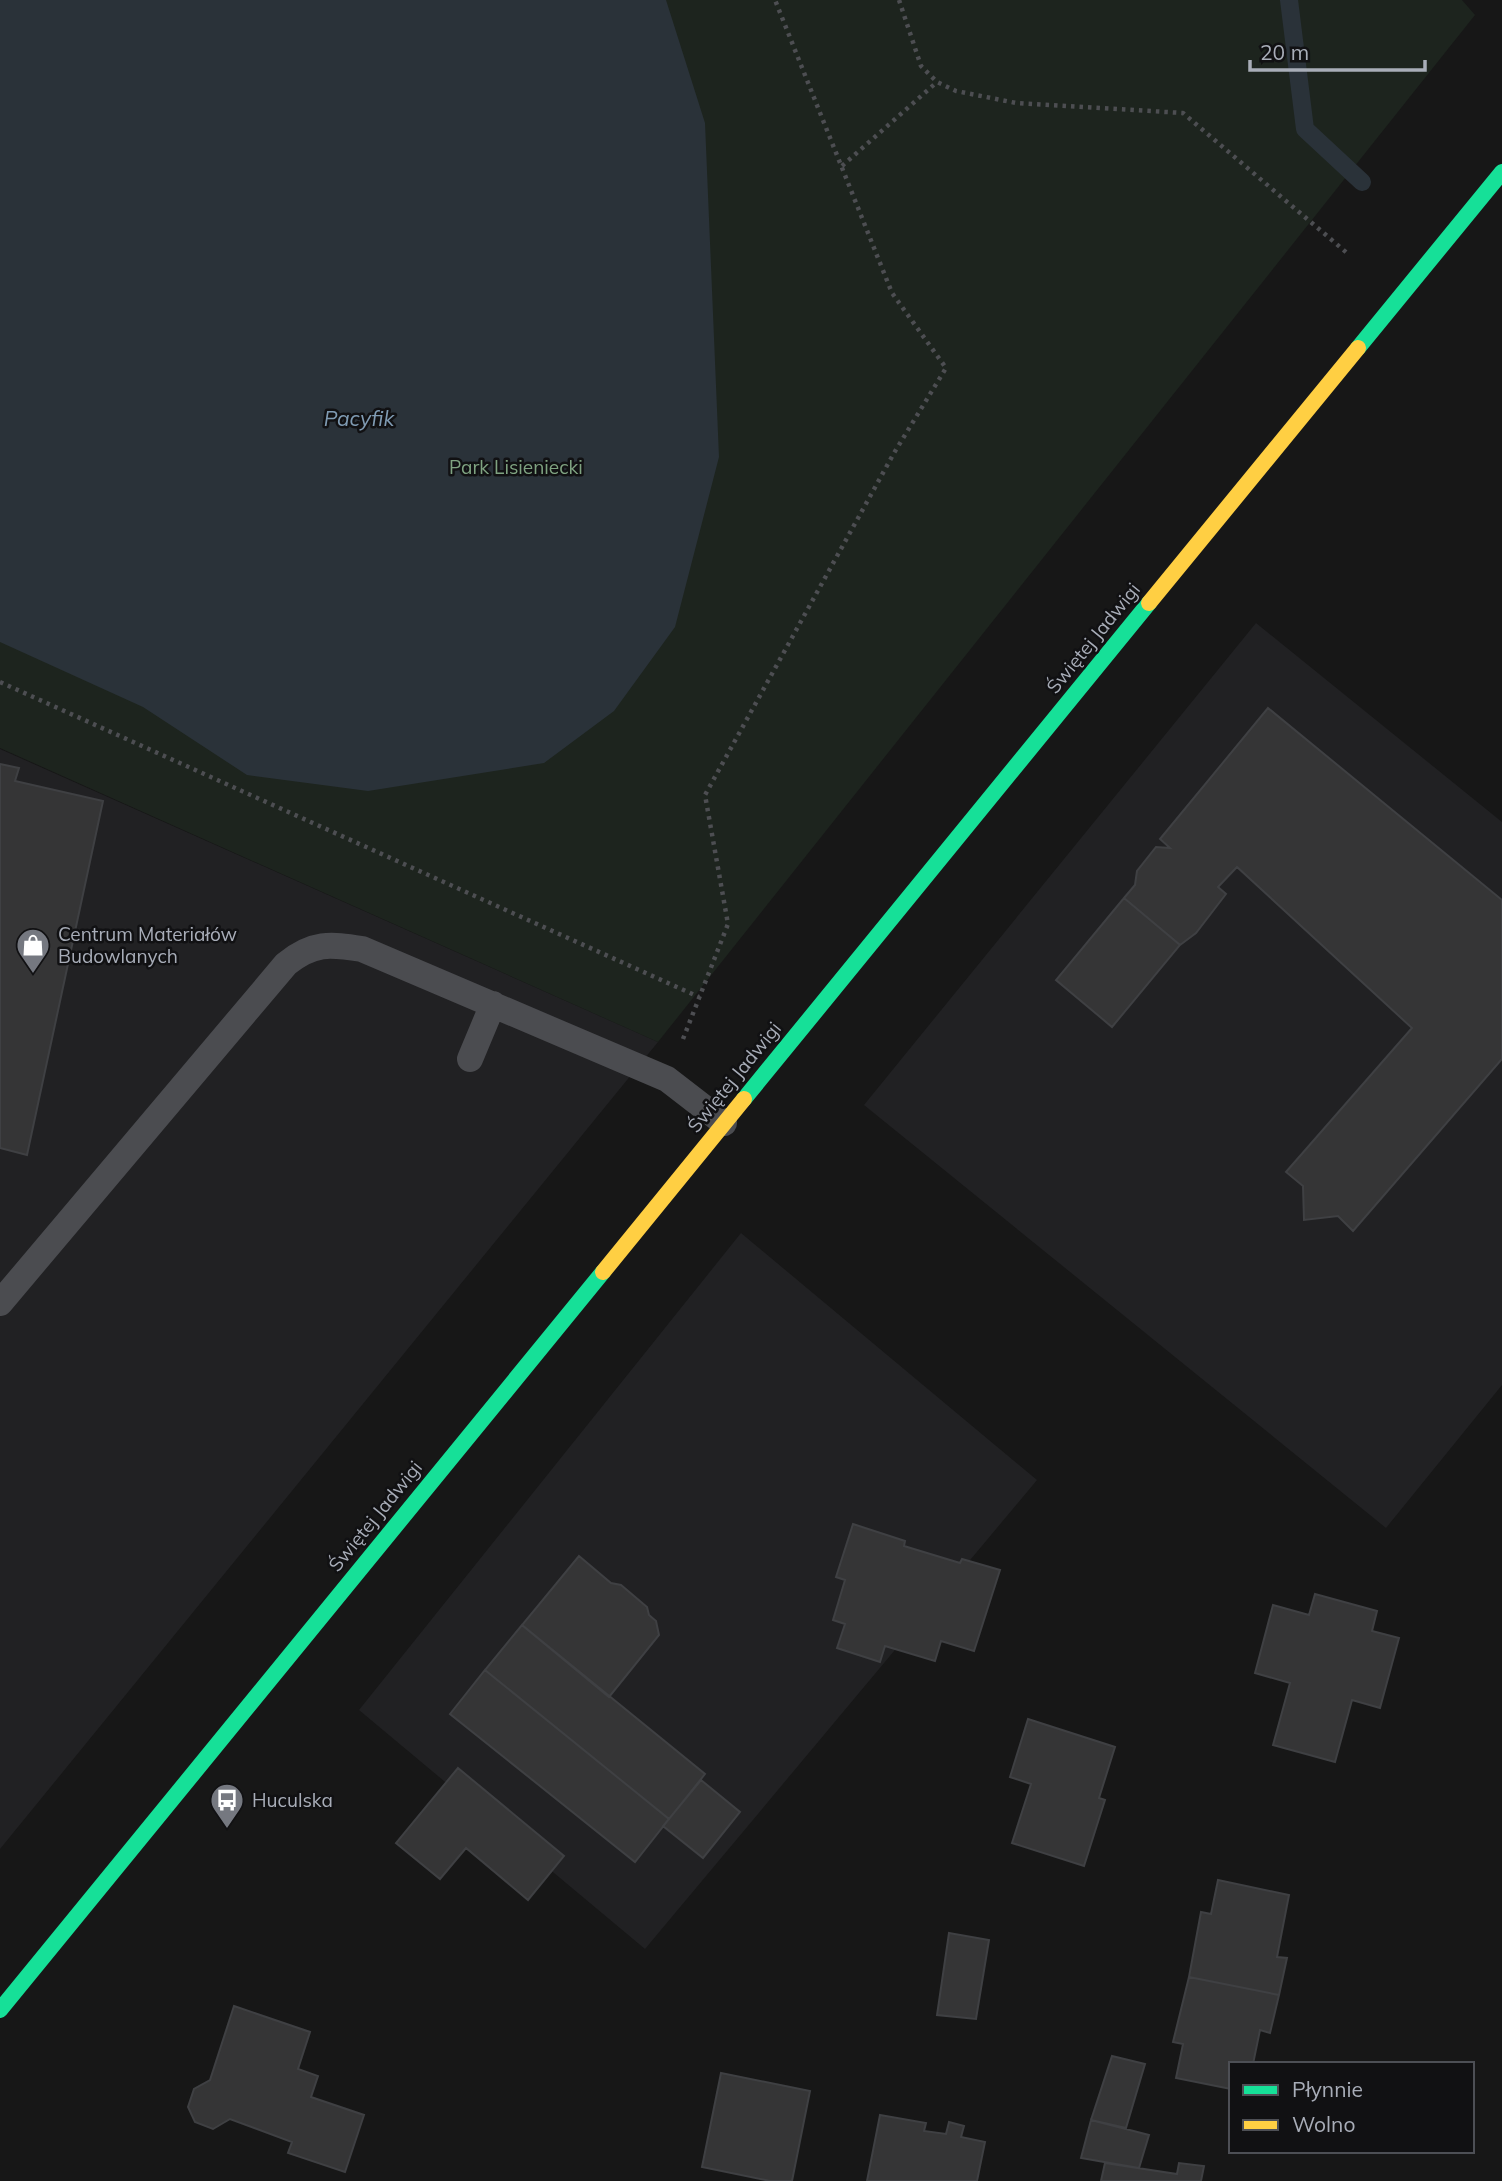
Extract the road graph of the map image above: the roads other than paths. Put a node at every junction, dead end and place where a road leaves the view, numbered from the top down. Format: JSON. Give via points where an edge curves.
{"nodes":[{"id":1,"x":1502,"y":172,"type":"edge"},
{"id":2,"x":493,"y":1004,"type":"junction"},
{"id":3,"x":470,"y":1059,"type":"dead end"},
{"id":4,"x":724,"y":1123,"type":"junction"},
{"id":5,"x":0,"y":1303,"type":"edge"},
{"id":6,"x":0,"y":2010,"type":"edge"}],
"edges":[{"from":1,"to":4,"type":"main road","name":"Świętej Jadwigi"},
{"from":2,"to":3,"type":"lane"},
{"from":2,"to":4,"type":"lane","via":[[667,1079]]},
{"from":2,"to":5,"type":"lane","via":[[362,949],[327,944],[299,953]]},
{"from":4,"to":6,"type":"main road","name":"Świętej Jadwigi"}]}
